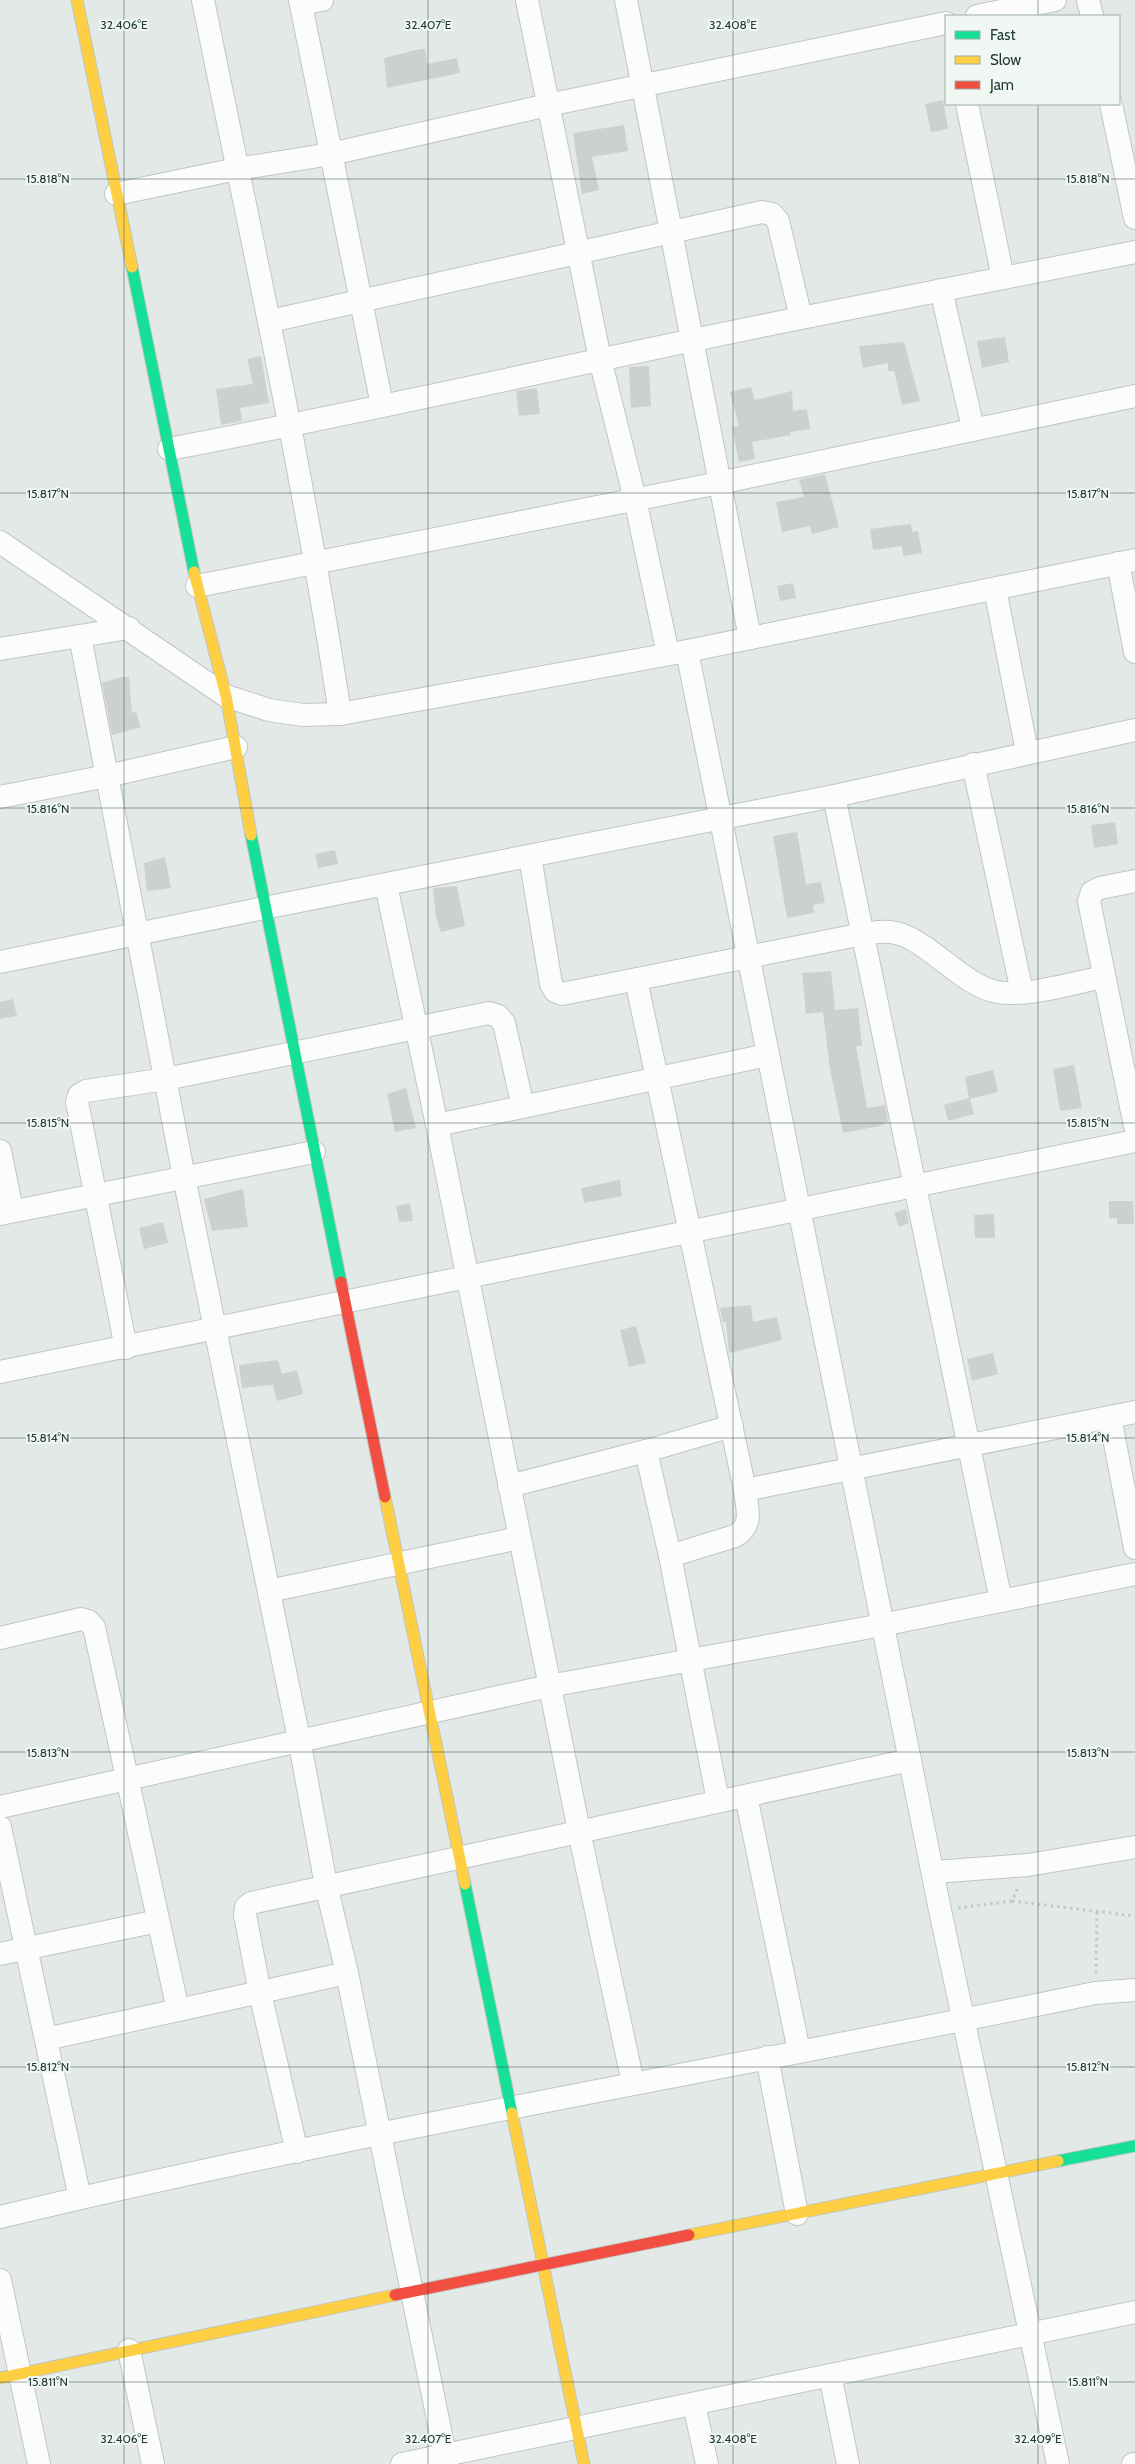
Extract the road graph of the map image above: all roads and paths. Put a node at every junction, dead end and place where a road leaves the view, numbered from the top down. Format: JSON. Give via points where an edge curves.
{"nodes":[{"id":1,"x":77,"y":0,"type":"edge"},
{"id":2,"x":203,"y":0,"type":"edge"},
{"id":3,"x":526,"y":0,"type":"edge"},
{"id":4,"x":626,"y":0,"type":"edge"},
{"id":5,"x":1055,"y":0,"type":"edge"},
{"id":6,"x":1088,"y":0,"type":"edge"},
{"id":7,"x":307,"y":1,"type":"edge"},
{"id":8,"x":983,"y":15,"type":"edge"},
{"id":9,"x":1092,"y":15,"type":"edge"},
{"id":10,"x":945,"y":23,"type":"edge"},
{"id":11,"x":642,"y":86,"type":"junction"},
{"id":12,"x":548,"y":105,"type":"junction"},
{"id":13,"x":967,"y":105,"type":"edge"},
{"id":14,"x":1111,"y":105,"type":"edge"},
{"id":15,"x":331,"y":154,"type":"junction"},
{"id":16,"x":237,"y":169,"type":"junction"},
{"id":17,"x":116,"y":194,"type":"junction"},
{"id":18,"x":1135,"y":218,"type":"edge"},
{"id":19,"x":671,"y":233,"type":"junction"},
{"id":20,"x":578,"y":252,"type":"junction"},
{"id":21,"x":1135,"y":252,"type":"edge"},
{"id":22,"x":1003,"y":278,"type":"junction"},
{"id":23,"x":941,"y":290,"type":"junction"},
{"id":24,"x":363,"y":301,"type":"junction"},
{"id":25,"x":801,"y":318,"type":"junction"},
{"id":26,"x":270,"y":321,"type":"junction"},
{"id":27,"x":692,"y":340,"type":"junction"},
{"id":28,"x":600,"y":359,"type":"junction"},
{"id":29,"x":1135,"y":396,"type":"edge"},
{"id":30,"x":382,"y":405,"type":"junction"},
{"id":31,"x":291,"y":426,"type":"junction"},
{"id":32,"x":973,"y":428,"type":"junction"},
{"id":33,"x":169,"y":449,"type":"junction"},
{"id":34,"x":719,"y":483,"type":"junction"},
{"id":35,"x":635,"y":499,"type":"junction"},
{"id":36,"x":0,"y":542,"type":"edge"},
{"id":37,"x":316,"y":562,"type":"junction"},
{"id":38,"x":1127,"y":562,"type":"edge"},
{"id":39,"x":197,"y":586,"type":"junction"},
{"id":40,"x":995,"y":589,"type":"junction"},
{"id":41,"x":129,"y":628,"type":"junction"},
{"id":42,"x":80,"y":636,"type":"junction"},
{"id":43,"x":750,"y":638,"type":"junction"},
{"id":44,"x":0,"y":649,"type":"edge"},
{"id":45,"x":677,"y":652,"type":"junction"},
{"id":46,"x":1135,"y":652,"type":"edge"},
{"id":47,"x":226,"y":696,"type":"junction"},
{"id":48,"x":340,"y":714,"type":"junction"},
{"id":49,"x":1135,"y":730,"type":"edge"},
{"id":50,"x":236,"y":747,"type":"junction"},
{"id":51,"x":1027,"y":752,"type":"junction"},
{"id":52,"x":972,"y":764,"type":"junction"},
{"id":53,"x":107,"y":776,"type":"junction"},
{"id":54,"x":834,"y":796,"type":"junction"},
{"id":55,"x":0,"y":797,"type":"edge"},
{"id":56,"x":720,"y":818,"type":"junction"},
{"id":57,"x":530,"y":856,"type":"junction"},
{"id":58,"x":1135,"y":881,"type":"edge"},
{"id":59,"x":386,"y":885,"type":"junction"},
{"id":60,"x":264,"y":908,"type":"junction"},
{"id":61,"x":137,"y":934,"type":"junction"},
{"id":62,"x":864,"y":934,"type":"junction"},
{"id":63,"x":748,"y":957,"type":"junction"},
{"id":64,"x":0,"y":962,"type":"edge"},
{"id":65,"x":1104,"y":977,"type":"junction"},
{"id":66,"x":636,"y":980,"type":"junction"},
{"id":67,"x":1022,"y":992,"type":"junction"},
{"id":68,"x":417,"y":1028,"type":"junction"},
{"id":69,"x":293,"y":1053,"type":"junction"},
{"id":70,"x":768,"y":1055,"type":"junction"},
{"id":71,"x":658,"y":1078,"type":"junction"},
{"id":72,"x":166,"y":1079,"type":"junction"},
{"id":73,"x":523,"y":1107,"type":"junction"},
{"id":74,"x":437,"y":1125,"type":"junction"},
{"id":75,"x":1135,"y":1126,"type":"edge"},
{"id":76,"x":1135,"y":1141,"type":"edge"},
{"id":77,"x":0,"y":1151,"type":"edge"},
{"id":78,"x":314,"y":1152,"type":"junction"},
{"id":79,"x":184,"y":1177,"type":"junction"},
{"id":80,"x":915,"y":1186,"type":"junction"},
{"id":81,"x":95,"y":1194,"type":"junction"},
{"id":82,"x":799,"y":1209,"type":"junction"},
{"id":83,"x":6,"y":1212,"type":"edge"},
{"id":84,"x":691,"y":1231,"type":"junction"},
{"id":85,"x":468,"y":1278,"type":"junction"},
{"id":86,"x":345,"y":1301,"type":"junction"},
{"id":87,"x":215,"y":1329,"type":"junction"},
{"id":88,"x":126,"y":1348,"type":"junction"},
{"id":89,"x":0,"y":1372,"type":"edge"},
{"id":90,"x":1135,"y":1412,"type":"edge"},
{"id":91,"x":1110,"y":1417,"type":"junction"},
{"id":92,"x":732,"y":1426,"type":"junction"},
{"id":93,"x":969,"y":1446,"type":"junction"},
{"id":94,"x":646,"y":1451,"type":"junction"},
{"id":95,"x":851,"y":1469,"type":"junction"},
{"id":96,"x":509,"y":1486,"type":"junction"},
{"id":97,"x":745,"y":1490,"type":"junction"},
{"id":98,"x":518,"y":1538,"type":"junction"},
{"id":99,"x":1135,"y":1548,"type":"edge"},
{"id":100,"x":670,"y":1556,"type":"junction"},
{"id":101,"x":399,"y":1563,"type":"junction"},
{"id":102,"x":1135,"y":1574,"type":"edge"},
{"id":103,"x":269,"y":1591,"type":"junction"},
{"id":104,"x":1000,"y":1601,"type":"junction"},
{"id":105,"x":882,"y":1625,"type":"junction"},
{"id":106,"x":0,"y":1638,"type":"edge"},
{"id":107,"x":691,"y":1660,"type":"junction"},
{"id":108,"x":549,"y":1686,"type":"junction"},
{"id":109,"x":430,"y":1711,"type":"junction"},
{"id":110,"x":299,"y":1739,"type":"junction"},
{"id":111,"x":910,"y":1760,"type":"junction"},
{"id":112,"x":127,"y":1779,"type":"junction"},
{"id":113,"x":746,"y":1796,"type":"junction"},
{"id":114,"x":718,"y":1801,"type":"junction"},
{"id":115,"x":0,"y":1807,"type":"edge"},
{"id":116,"x":0,"y":1827,"type":"edge"},
{"id":117,"x":579,"y":1831,"type":"junction"},
{"id":118,"x":1135,"y":1847,"type":"edge"},
{"id":119,"x":460,"y":1857,"type":"junction"},
{"id":120,"x":1028,"y":1865,"type":"junction"},
{"id":121,"x":934,"y":1872,"type":"junction"},
{"id":122,"x":326,"y":1885,"type":"junction"},
{"id":123,"x":1012,"y":1901,"type":"junction"},
{"id":124,"x":940,"y":1910,"type":"junction"},
{"id":125,"x":1097,"y":1912,"type":"junction"},
{"id":126,"x":1135,"y":1916,"type":"edge"},
{"id":127,"x":158,"y":1921,"type":"junction"},
{"id":128,"x":27,"y":1949,"type":"junction"},
{"id":129,"x":0,"y":1954,"type":"edge"},
{"id":130,"x":347,"y":1973,"type":"junction"},
{"id":131,"x":1135,"y":1990,"type":"edge"},
{"id":132,"x":260,"y":1993,"type":"junction"},
{"id":133,"x":1095,"y":1993,"type":"junction"},
{"id":134,"x":178,"y":2010,"type":"junction"},
{"id":135,"x":964,"y":2020,"type":"junction"},
{"id":136,"x":46,"y":2039,"type":"junction"},
{"id":137,"x":800,"y":2051,"type":"junction"},
{"id":138,"x":768,"y":2057,"type":"junction"},
{"id":139,"x":633,"y":2083,"type":"junction"},
{"id":140,"x":511,"y":2107,"type":"junction"},
{"id":141,"x":380,"y":2135,"type":"junction"},
{"id":142,"x":1135,"y":2146,"type":"edge"},
{"id":143,"x":297,"y":2152,"type":"junction"},
{"id":144,"x":996,"y":2174,"type":"junction"},
{"id":145,"x":80,"y":2198,"type":"junction"},
{"id":146,"x":797,"y":2214,"type":"junction"},
{"id":147,"x":0,"y":2217,"type":"edge"},
{"id":148,"x":544,"y":2266,"type":"junction"},
{"id":149,"x":0,"y":2280,"type":"edge"},
{"id":150,"x":413,"y":2291,"type":"junction"},
{"id":151,"x":1135,"y":2312,"type":"edge"},
{"id":152,"x":1030,"y":2334,"type":"junction"},
{"id":153,"x":129,"y":2350,"type":"junction"},
{"id":154,"x":830,"y":2375,"type":"junction"},
{"id":155,"x":10,"y":2376,"type":"edge"},
{"id":156,"x":694,"y":2404,"type":"junction"},
{"id":157,"x":576,"y":2429,"type":"junction"},
{"id":158,"x":446,"y":2460,"type":"edge"},
{"id":159,"x":39,"y":2464,"type":"edge"},
{"id":160,"x":153,"y":2464,"type":"edge"},
{"id":161,"x":402,"y":2464,"type":"edge"},
{"id":162,"x":584,"y":2464,"type":"edge"},
{"id":163,"x":707,"y":2464,"type":"edge"},
{"id":164,"x":848,"y":2464,"type":"edge"},
{"id":165,"x":1058,"y":2464,"type":"edge"}],
"edges":[{"from":1,"to":17,"type":"street"},
{"from":2,"to":16,"type":"street"},
{"from":3,"to":12,"type":"street"},
{"from":4,"to":11,"type":"street"},
{"from":5,"to":8,"type":"street"},
{"from":6,"to":9,"type":"street"},
{"from":7,"to":15,"type":"street"},
{"from":10,"to":11,"type":"street"},
{"from":11,"to":12,"type":"street"},
{"from":11,"to":19,"type":"street"},
{"from":12,"to":15,"type":"street"},
{"from":12,"to":20,"type":"street"},
{"from":13,"to":22,"type":"street"},
{"from":14,"to":18,"type":"street"},
{"from":15,"to":16,"type":"street"},
{"from":15,"to":24,"type":"street"},
{"from":16,"to":17,"type":"street"},
{"from":16,"to":26,"type":"street"},
{"from":17,"to":33,"type":"street"},
{"from":19,"to":20,"type":"street"},
{"from":19,"to":25,"type":"street","via":[[762,212],[772,214],[778,221]]},
{"from":19,"to":27,"type":"street"},
{"from":20,"to":24,"type":"street"},
{"from":20,"to":28,"type":"street"},
{"from":21,"to":22,"type":"street"},
{"from":22,"to":23,"type":"street"},
{"from":23,"to":25,"type":"street"},
{"from":23,"to":32,"type":"street"},
{"from":24,"to":26,"type":"street"},
{"from":24,"to":30,"type":"street"},
{"from":25,"to":27,"type":"street"},
{"from":26,"to":31,"type":"street"},
{"from":27,"to":28,"type":"street"},
{"from":27,"to":34,"type":"street"},
{"from":28,"to":30,"type":"street"},
{"from":28,"to":35,"type":"street"},
{"from":29,"to":32,"type":"street"},
{"from":30,"to":31,"type":"street"},
{"from":31,"to":33,"type":"street"},
{"from":31,"to":37,"type":"street"},
{"from":32,"to":34,"type":"street"},
{"from":33,"to":39,"type":"street"},
{"from":34,"to":35,"type":"street"},
{"from":34,"to":43,"type":"street"},
{"from":35,"to":37,"type":"street"},
{"from":35,"to":45,"type":"street"},
{"from":36,"to":41,"type":"street"},
{"from":37,"to":39,"type":"street"},
{"from":37,"to":48,"type":"street"},
{"from":38,"to":40,"type":"street"},
{"from":38,"to":46,"type":"street"},
{"from":39,"to":47,"type":"street"},
{"from":40,"to":43,"type":"street"},
{"from":40,"to":51,"type":"street"},
{"from":41,"to":42,"type":"street"},
{"from":41,"to":47,"type":"street"},
{"from":42,"to":44,"type":"street"},
{"from":42,"to":53,"type":"street"},
{"from":43,"to":45,"type":"street"},
{"from":45,"to":48,"type":"street"},
{"from":45,"to":56,"type":"street"},
{"from":47,"to":48,"type":"street","via":[[269,710],[303,715]]},
{"from":47,"to":50,"type":"street"},
{"from":49,"to":51,"type":"street"},
{"from":50,"to":53,"type":"street"},
{"from":50,"to":60,"type":"street"},
{"from":51,"to":52,"type":"street"},
{"from":52,"to":54,"type":"street"},
{"from":52,"to":67,"type":"street"},
{"from":53,"to":55,"type":"street"},
{"from":53,"to":61,"type":"street"},
{"from":54,"to":56,"type":"street"},
{"from":54,"to":62,"type":"street"},
{"from":56,"to":57,"type":"street"},
{"from":56,"to":63,"type":"street"},
{"from":57,"to":59,"type":"street"},
{"from":57,"to":66,"type":"street","via":[[555,991],[562,994]]},
{"from":58,"to":65,"type":"street","via":[[1100,888],[1092,892],[1089,901]]},
{"from":59,"to":60,"type":"street"},
{"from":59,"to":68,"type":"street"},
{"from":60,"to":61,"type":"street"},
{"from":60,"to":69,"type":"street"},
{"from":61,"to":64,"type":"street"},
{"from":61,"to":72,"type":"street"},
{"from":62,"to":63,"type":"street"},
{"from":62,"to":67,"type":"street","via":[[892,932],[908,937],[974,982],[996,992]]},
{"from":62,"to":80,"type":"street"},
{"from":63,"to":66,"type":"street"},
{"from":63,"to":70,"type":"street"},
{"from":65,"to":67,"type":"street"},
{"from":65,"to":75,"type":"street"},
{"from":66,"to":71,"type":"street"},
{"from":68,"to":69,"type":"street"},
{"from":68,"to":73,"type":"street","via":[[489,1013],[498,1016],[504,1023]]},
{"from":68,"to":74,"type":"street"},
{"from":69,"to":72,"type":"street"},
{"from":69,"to":78,"type":"street"},
{"from":70,"to":71,"type":"street"},
{"from":70,"to":82,"type":"street"},
{"from":71,"to":73,"type":"street"},
{"from":71,"to":84,"type":"street"},
{"from":72,"to":79,"type":"street"},
{"from":72,"to":81,"type":"street","via":[[86,1091],[79,1095],[77,1102]]},
{"from":73,"to":74,"type":"street"},
{"from":74,"to":85,"type":"street"},
{"from":76,"to":80,"type":"street"},
{"from":77,"to":83,"type":"street"},
{"from":78,"to":79,"type":"street"},
{"from":78,"to":86,"type":"street"},
{"from":79,"to":81,"type":"street"},
{"from":79,"to":87,"type":"street"},
{"from":80,"to":82,"type":"street"},
{"from":80,"to":93,"type":"street"},
{"from":81,"to":83,"type":"street"},
{"from":81,"to":88,"type":"street"},
{"from":82,"to":84,"type":"street"},
{"from":82,"to":95,"type":"street"},
{"from":84,"to":85,"type":"street"},
{"from":84,"to":92,"type":"street"},
{"from":85,"to":86,"type":"street"},
{"from":85,"to":96,"type":"street"},
{"from":86,"to":87,"type":"street"},
{"from":86,"to":101,"type":"street"},
{"from":87,"to":88,"type":"street"},
{"from":87,"to":103,"type":"street"},
{"from":88,"to":89,"type":"street"},
{"from":90,"to":91,"type":"street"},
{"from":91,"to":93,"type":"street"},
{"from":91,"to":99,"type":"street"},
{"from":92,"to":94,"type":"street"},
{"from":92,"to":97,"type":"street"},
{"from":93,"to":95,"type":"street"},
{"from":93,"to":104,"type":"street"},
{"from":94,"to":96,"type":"street"},
{"from":94,"to":100,"type":"street"},
{"from":95,"to":97,"type":"street"},
{"from":95,"to":105,"type":"street"},
{"from":96,"to":98,"type":"street"},
{"from":97,"to":100,"type":"street","via":[[748,1524],[744,1531]]},
{"from":98,"to":101,"type":"street"},
{"from":98,"to":108,"type":"street"},
{"from":100,"to":107,"type":"street"},
{"from":101,"to":103,"type":"street"},
{"from":101,"to":109,"type":"street"},
{"from":102,"to":104,"type":"street"},
{"from":103,"to":110,"type":"street"},
{"from":104,"to":105,"type":"street"},
{"from":105,"to":107,"type":"street"},
{"from":105,"to":111,"type":"street"},
{"from":106,"to":112,"type":"street","via":[[81,1620],[94,1627]]},
{"from":107,"to":108,"type":"street"},
{"from":107,"to":114,"type":"street"},
{"from":108,"to":109,"type":"street"},
{"from":108,"to":117,"type":"street"},
{"from":109,"to":110,"type":"street"},
{"from":109,"to":119,"type":"street"},
{"from":110,"to":112,"type":"street"},
{"from":110,"to":122,"type":"street"},
{"from":111,"to":113,"type":"street"},
{"from":111,"to":121,"type":"street"},
{"from":112,"to":115,"type":"street"},
{"from":112,"to":127,"type":"street"},
{"from":113,"to":114,"type":"street"},
{"from":113,"to":137,"type":"street"},
{"from":114,"to":117,"type":"street"},
{"from":116,"to":128,"type":"street"},
{"from":117,"to":119,"type":"street"},
{"from":117,"to":139,"type":"street"},
{"from":118,"to":120,"type":"street"},
{"from":119,"to":122,"type":"street"},
{"from":119,"to":140,"type":"street"},
{"from":120,"to":121,"type":"street"},
{"from":120,"to":123,"type":"path"},
{"from":121,"to":124,"type":"street"},
{"from":122,"to":130,"type":"street"},
{"from":122,"to":132,"type":"street","via":[[251,1903],[246,1907]]},
{"from":123,"to":124,"type":"path"},
{"from":123,"to":125,"type":"path"},
{"from":124,"to":135,"type":"street"},
{"from":125,"to":126,"type":"path"},
{"from":125,"to":133,"type":"path"},
{"from":127,"to":128,"type":"street"},
{"from":127,"to":134,"type":"street"},
{"from":128,"to":129,"type":"street"},
{"from":128,"to":136,"type":"street"},
{"from":130,"to":132,"type":"street"},
{"from":130,"to":141,"type":"street"},
{"from":131,"to":133,"type":"street"},
{"from":132,"to":134,"type":"street"},
{"from":132,"to":143,"type":"street"},
{"from":133,"to":135,"type":"street"},
{"from":134,"to":136,"type":"street"},
{"from":135,"to":137,"type":"street"},
{"from":135,"to":144,"type":"street"},
{"from":136,"to":145,"type":"street"},
{"from":137,"to":138,"type":"street"},
{"from":138,"to":139,"type":"street"},
{"from":138,"to":146,"type":"street"},
{"from":139,"to":140,"type":"street"},
{"from":140,"to":141,"type":"street"},
{"from":140,"to":148,"type":"street"},
{"from":141,"to":143,"type":"street"},
{"from":141,"to":150,"type":"street"},
{"from":142,"to":144,"type":"street"},
{"from":143,"to":145,"type":"street"},
{"from":144,"to":146,"type":"street"},
{"from":144,"to":152,"type":"street"},
{"from":145,"to":147,"type":"street"},
{"from":146,"to":148,"type":"street"},
{"from":148,"to":150,"type":"street"},
{"from":148,"to":157,"type":"street"},
{"from":149,"to":155,"type":"street"},
{"from":150,"to":153,"type":"street"},
{"from":150,"to":158,"type":"street"},
{"from":151,"to":152,"type":"street"},
{"from":152,"to":154,"type":"street"},
{"from":152,"to":165,"type":"street"},
{"from":153,"to":155,"type":"street"},
{"from":153,"to":160,"type":"street"},
{"from":154,"to":156,"type":"street"},
{"from":154,"to":164,"type":"street"},
{"from":155,"to":159,"type":"street"},
{"from":156,"to":157,"type":"street"},
{"from":156,"to":163,"type":"street"},
{"from":157,"to":158,"type":"street"},
{"from":157,"to":162,"type":"street"},
{"from":158,"to":161,"type":"street"}]}
